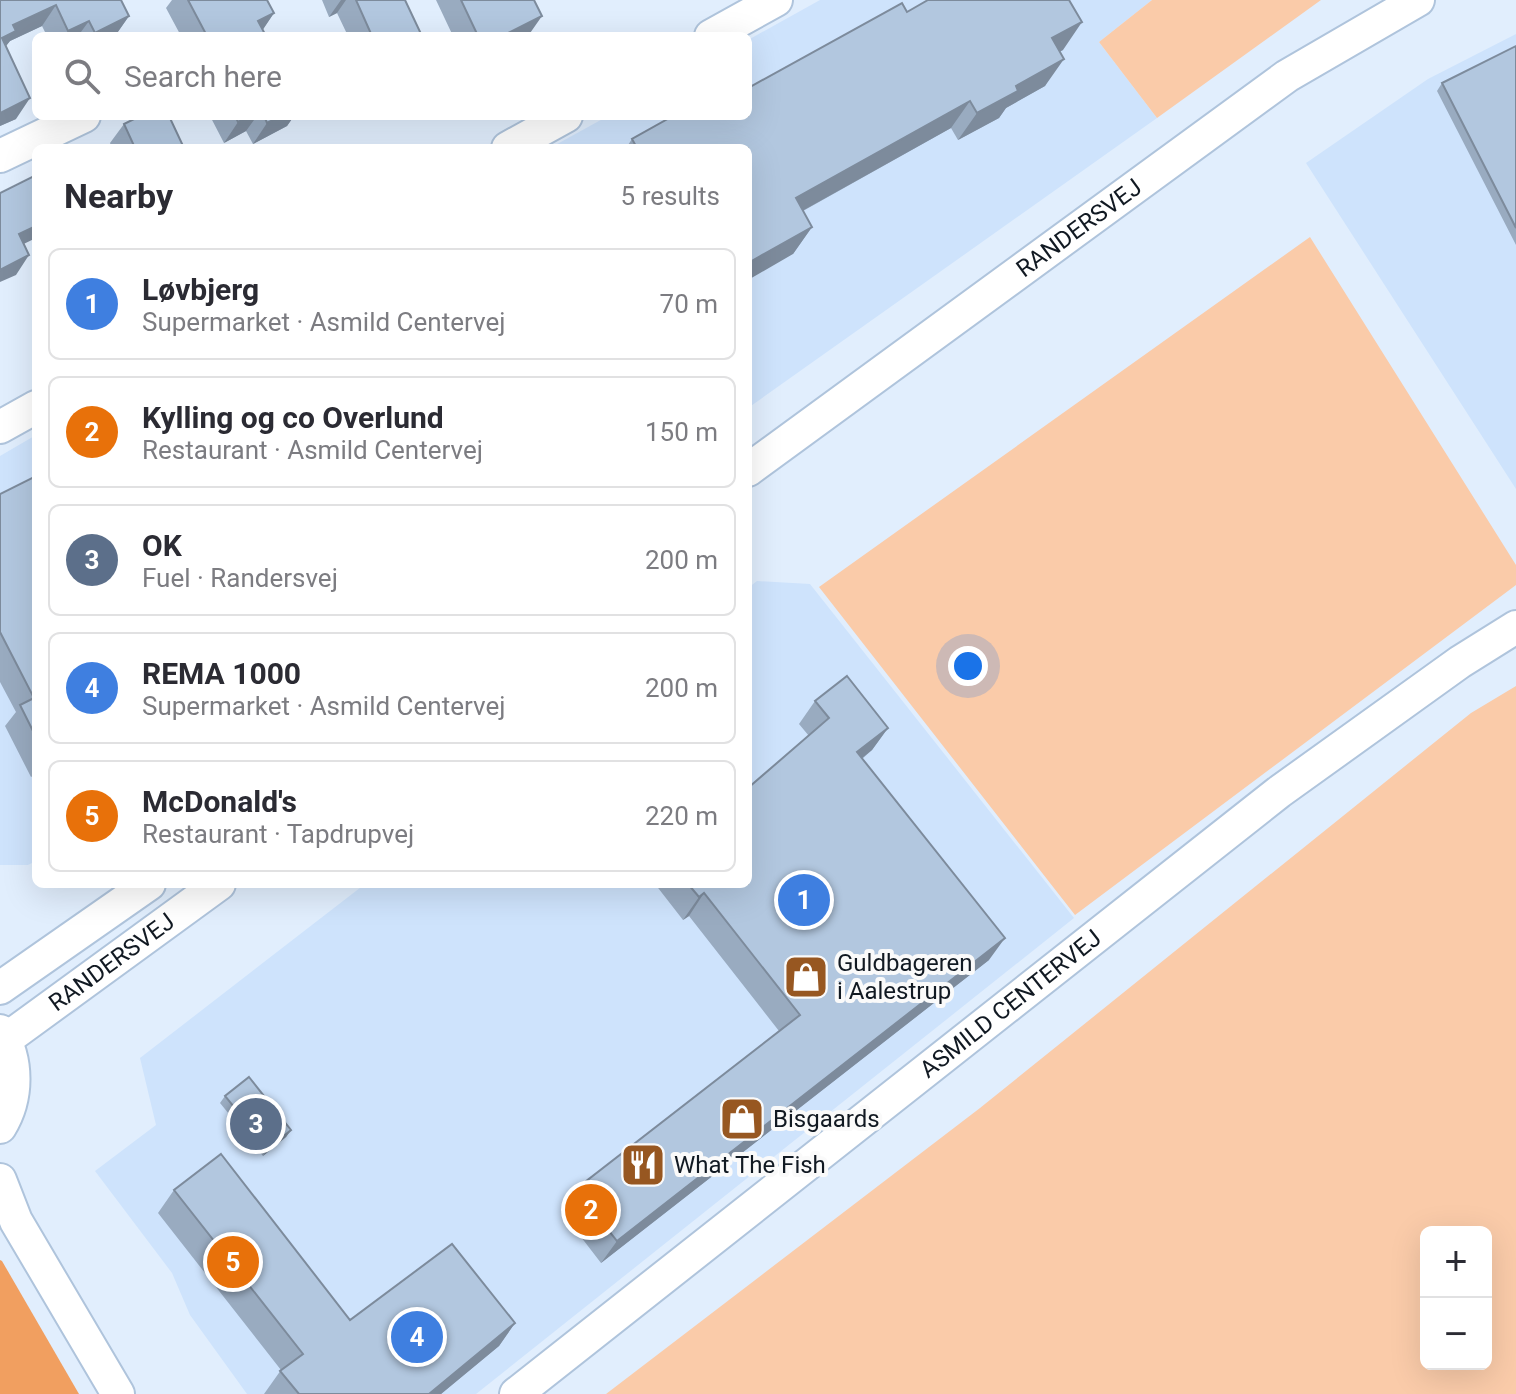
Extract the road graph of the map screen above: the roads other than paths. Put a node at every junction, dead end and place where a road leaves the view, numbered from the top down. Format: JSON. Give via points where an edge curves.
{"nodes":[{"id":1,"x":776,"y":0,"type":"edge"},
{"id":2,"x":1418,"y":0,"type":"edge"},
{"id":3,"x":718,"y":32,"type":"edge"},
{"id":4,"x":76,"y":120,"type":"edge"},
{"id":5,"x":559,"y":120,"type":"edge"},
{"id":6,"x":515,"y":144,"type":"edge"},
{"id":7,"x":0,"y":156,"type":"edge"},
{"id":8,"x":32,"y":409,"type":"edge"},
{"id":9,"x":0,"y":427,"type":"edge"},
{"id":10,"x":752,"y":467,"type":"edge"},
{"id":11,"x":1516,"y":627,"type":"edge"},
{"id":12,"x":143,"y":888,"type":"edge"},
{"id":13,"x":213,"y":888,"type":"edge"},
{"id":14,"x":0,"y":988,"type":"edge"},
{"id":15,"x":3,"y":1036,"type":"edge"},
{"id":16,"x":0,"y":1127,"type":"edge"},
{"id":17,"x":0,"y":1180,"type":"edge"},
{"id":18,"x":0,"y":1235,"type":"edge"},
{"id":19,"x":97,"y":1394,"type":"edge"},
{"id":20,"x":118,"y":1394,"type":"edge"},
{"id":21,"x":516,"y":1394,"type":"edge"}],
"edges":[{"from":1,"to":3,"type":"street"},
{"from":2,"to":10,"type":"street","name":"RANDERSVEJ","via":[[1287,76]]},
{"from":4,"to":7,"type":"street"},
{"from":5,"to":6,"type":"street"},
{"from":8,"to":9,"type":"street"},
{"from":11,"to":21,"type":"street","name":"ASMILD CENTERVEJ","via":[[1279,792]]},
{"from":12,"to":14,"type":"street","name":"RANDERSVEJ"},
{"from":13,"to":15,"type":"street","name":"RANDERSVEJ"},
{"from":15,"to":16,"type":"street","via":[[14,1082]]},
{"from":17,"to":20,"type":"street","via":[[16,1221]]},
{"from":18,"to":19,"type":"street"}]}
